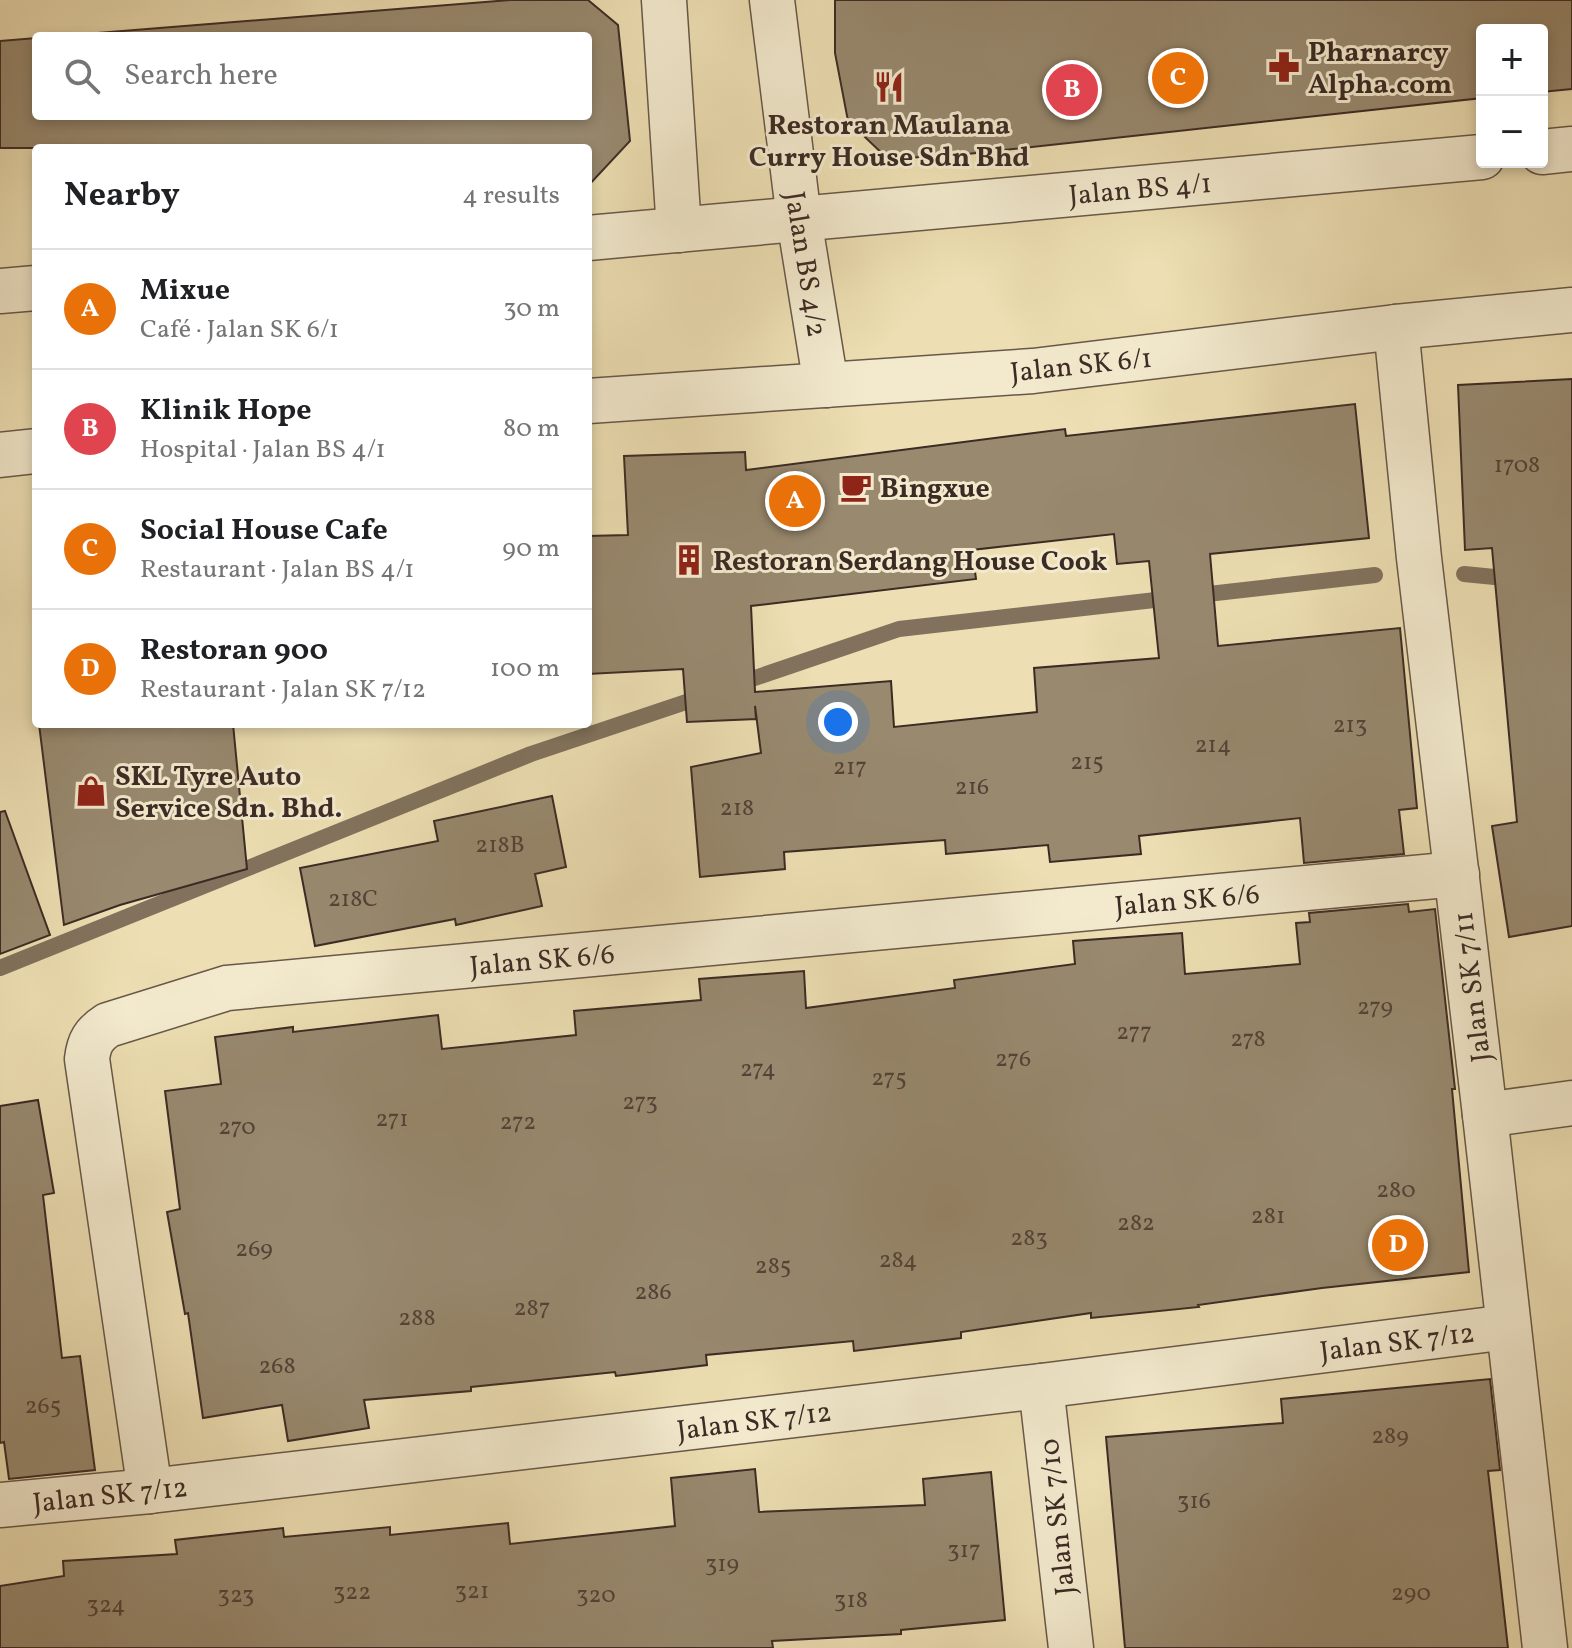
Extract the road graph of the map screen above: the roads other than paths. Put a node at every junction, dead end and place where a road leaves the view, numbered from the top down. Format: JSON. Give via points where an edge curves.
{"nodes":[{"id":1,"x":664,"y":0,"type":"edge"},
{"id":2,"x":772,"y":0,"type":"edge"},
{"id":3,"x":1572,"y":149,"type":"edge"},
{"id":4,"x":1548,"y":151,"type":"edge"},
{"id":5,"x":1476,"y":158,"type":"edge"},
{"id":6,"x":799,"y":219,"type":"junction"},
{"id":7,"x":679,"y":230,"type":"junction"},
{"id":8,"x":592,"y":238,"type":"edge"},
{"id":9,"x":32,"y":288,"type":"edge"},
{"id":10,"x":0,"y":291,"type":"edge"},
{"id":11,"x":1572,"y":310,"type":"edge"},
{"id":12,"x":1396,"y":327,"type":"junction"},
{"id":13,"x":826,"y":385,"type":"junction"},
{"id":14,"x":592,"y":401,"type":"edge"},
{"id":15,"x":32,"y":451,"type":"edge"},
{"id":16,"x":0,"y":455,"type":"edge"},
{"id":17,"x":1457,"y":874,"type":"junction"},
{"id":18,"x":1572,"y":1103,"type":"edge"},
{"id":19,"x":1485,"y":1115,"type":"junction"},
{"id":20,"x":1508,"y":1327,"type":"junction"},
{"id":21,"x":1041,"y":1386,"type":"junction"},
{"id":22,"x":150,"y":1491,"type":"junction"},
{"id":23,"x":0,"y":1505,"type":"edge"},
{"id":24,"x":1071,"y":1648,"type":"edge"},
{"id":25,"x":1545,"y":1648,"type":"edge"}],
"edges":[{"from":1,"to":7,"type":"street"},
{"from":2,"to":6,"type":"street","name":"Jalan BS 4/2"},
{"from":3,"to":4,"type":"street"},
{"from":5,"to":6,"type":"street","name":"Jalan BS 4/1"},
{"from":6,"to":7,"type":"street","name":"Jalan BS 4/1"},
{"from":6,"to":13,"type":"street","name":"Jalan BS 4/2"},
{"from":7,"to":8,"type":"street"},
{"from":9,"to":10,"type":"street"},
{"from":11,"to":12,"type":"street","name":"Jalan SK 6/1"},
{"from":12,"to":13,"type":"street","name":"Jalan SK 6/1","via":[[1033,371]]},
{"from":12,"to":17,"type":"street","name":"Jalan SK 7/11"},
{"from":13,"to":14,"type":"street","name":"Jalan SK 6/1"},
{"from":15,"to":16,"type":"street"},
{"from":17,"to":19,"type":"street","name":"Jalan SK 7/11"},
{"from":17,"to":22,"type":"street","name":"Jalan SK 6/6","via":[[227,988],[108,1025],[96,1033],[87,1059]]},
{"from":18,"to":19,"type":"street"},
{"from":19,"to":20,"type":"street","name":"Jalan SK 7/11"},
{"from":20,"to":21,"type":"street","name":"Jalan SK 7/12"},
{"from":20,"to":25,"type":"street","name":"Jalan SK 7/11"},
{"from":21,"to":22,"type":"street","name":"Jalan SK 7/12"},
{"from":21,"to":24,"type":"street","name":"Jalan SK 7/10"},
{"from":22,"to":23,"type":"street","name":"Jalan SK 7/12"}]}
